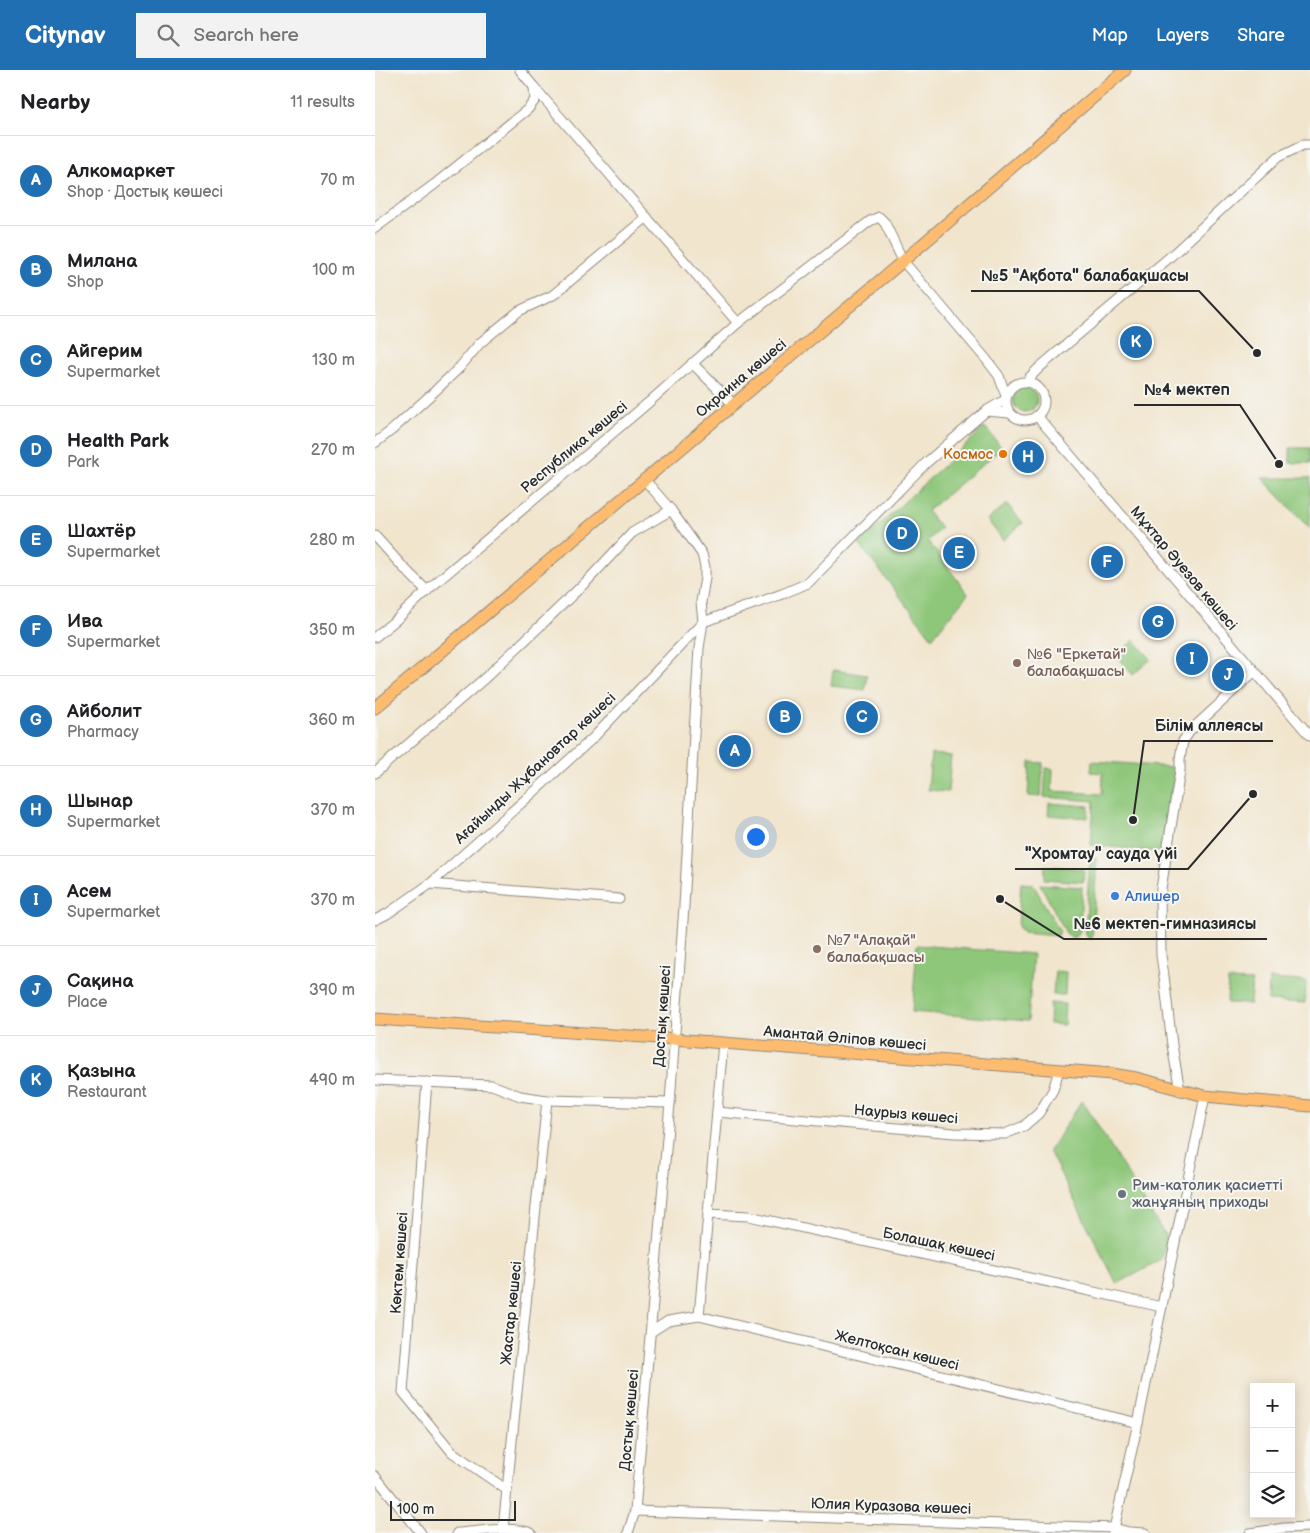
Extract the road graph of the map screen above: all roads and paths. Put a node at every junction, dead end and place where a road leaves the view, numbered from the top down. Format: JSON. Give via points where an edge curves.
{"nodes":[{"id":1,"x":520,"y":70,"type":"edge"},
{"id":2,"x":1125,"y":70,"type":"edge"},
{"id":3,"x":534,"y":87,"type":"junction"},
{"id":4,"x":1310,"y":145,"type":"edge"},
{"id":5,"x":647,"y":218,"type":"junction"},
{"id":6,"x":375,"y":228,"type":"edge"},
{"id":7,"x":903,"y":261,"type":"junction"},
{"id":8,"x":738,"y":323,"type":"junction"},
{"id":9,"x":693,"y":363,"type":"junction"},
{"id":10,"x":999,"y":376,"type":"junction"},
{"id":11,"x":1028,"y":382,"type":"junction"},
{"id":12,"x":1014,"y":385,"type":"junction"},
{"id":13,"x":1006,"y":398,"type":"junction"},
{"id":14,"x":733,"y":404,"type":"junction"},
{"id":15,"x":986,"y":411,"type":"junction"},
{"id":16,"x":1009,"y":413,"type":"junction"},
{"id":17,"x":1037,"y":416,"type":"junction"},
{"id":18,"x":375,"y":443,"type":"edge"},
{"id":19,"x":644,"y":480,"type":"junction"},
{"id":20,"x":671,"y":510,"type":"junction"},
{"id":21,"x":375,"y":536,"type":"edge"},
{"id":22,"x":427,"y":591,"type":"junction"},
{"id":23,"x":703,"y":622,"type":"junction"},
{"id":24,"x":375,"y":637,"type":"edge"},
{"id":25,"x":1254,"y":672,"type":"junction"},
{"id":26,"x":375,"y":708,"type":"edge"},
{"id":27,"x":1310,"y":736,"type":"edge"},
{"id":28,"x":375,"y":774,"type":"edge"},
{"id":29,"x":430,"y":884,"type":"junction"},
{"id":30,"x":619,"y":899,"type":"dead end"},
{"id":31,"x":375,"y":920,"type":"edge"},
{"id":32,"x":375,"y":1018,"type":"edge"},
{"id":33,"x":674,"y":1039,"type":"junction"},
{"id":34,"x":723,"y":1043,"type":"junction"},
{"id":35,"x":1059,"y":1070,"type":"junction"},
{"id":36,"x":375,"y":1080,"type":"edge"},
{"id":37,"x":427,"y":1082,"type":"junction"},
{"id":38,"x":1180,"y":1091,"type":"junction"},
{"id":39,"x":1205,"y":1096,"type":"junction"},
{"id":40,"x":547,"y":1100,"type":"junction"},
{"id":41,"x":670,"y":1103,"type":"junction"},
{"id":42,"x":1310,"y":1106,"type":"edge"},
{"id":43,"x":717,"y":1112,"type":"junction"},
{"id":44,"x":708,"y":1214,"type":"junction"},
{"id":45,"x":1162,"y":1307,"type":"junction"},
{"id":46,"x":699,"y":1316,"type":"junction"},
{"id":47,"x":651,"y":1332,"type":"junction"},
{"id":48,"x":1138,"y":1423,"type":"junction"},
{"id":49,"x":375,"y":1476,"type":"edge"},
{"id":50,"x":507,"y":1490,"type":"junction"},
{"id":51,"x":635,"y":1511,"type":"junction"},
{"id":52,"x":1310,"y":1527,"type":"edge"},
{"id":53,"x":503,"y":1529,"type":"junction"},
{"id":54,"x":1113,"y":1531,"type":"edge"},
{"id":55,"x":421,"y":1533,"type":"edge"},
{"id":56,"x":457,"y":1533,"type":"edge"},
{"id":57,"x":531,"y":1533,"type":"edge"},
{"id":58,"x":628,"y":1533,"type":"edge"},
{"id":59,"x":1145,"y":1533,"type":"edge"},
{"id":60,"x":1249,"y":1533,"type":"edge"}],
"edges":[{"from":1,"to":3,"type":"street"},
{"from":2,"to":7,"type":"main road","name":"Окраина көшесі"},
{"from":3,"to":5,"type":"street"},
{"from":3,"to":6,"type":"street","via":[[535,100],[527,109]]},
{"from":4,"to":11,"type":"street","via":[[1278,157],[1171,256],[1032,374]]},
{"from":5,"to":8,"type":"street"},
{"from":5,"to":18,"type":"street","via":[[553,295],[519,311],[480,343],[460,368]]},
{"from":7,"to":8,"type":"street","name":"Республика көшесі","via":[[879,217]]},
{"from":7,"to":10,"type":"street"},
{"from":7,"to":14,"type":"main road","name":"Окраина көшесі"},
{"from":8,"to":9,"type":"street","name":"Республика көшесі"},
{"from":9,"to":14,"type":"street"},
{"from":9,"to":22,"type":"street","name":"Республика көшесі"},
{"from":10,"to":12,"type":"street"},
{"from":10,"to":13,"type":"street"},
{"from":11,"to":12,"type":"street"},
{"from":11,"to":17,"type":"street","via":[[1039,388],[1043,395],[1042,410]]},
{"from":12,"to":13,"type":"street"},
{"from":13,"to":15,"type":"street","name":"Ағайынды Жұбановтар көшесі"},
{"from":13,"to":16,"type":"street"},
{"from":14,"to":19,"type":"main road","name":"Окраина көшесі"},
{"from":15,"to":16,"type":"street"},
{"from":15,"to":23,"type":"street","name":"Ағайынды Жұбановтар көшесі","via":[[926,463],[808,582]]},
{"from":16,"to":17,"type":"street","via":[[1026,421]]},
{"from":17,"to":25,"type":"street","name":"Мұхтар Әуезов көшесі"},
{"from":19,"to":20,"type":"street","name":"Достық көшесі"},
{"from":19,"to":26,"type":"main road","name":"Окраина көшесі"},
{"from":20,"to":23,"type":"street","name":"Достық көшесі","via":[[702,554],[705,567],[701,602]]},
{"from":20,"to":28,"type":"street","via":[[632,533],[588,580],[485,678]]},
{"from":21,"to":22,"type":"street"},
{"from":22,"to":24,"type":"street","name":"Республика көшесі"},
{"from":23,"to":29,"type":"street","name":"Ағайынды Жұбановтар көшесі","via":[[593,737]]},
{"from":23,"to":33,"type":"street","name":"Достық көшесі"},
{"from":25,"to":27,"type":"street","name":"Мұхтар Әуезов көшесі"},
{"from":25,"to":38,"type":"street","via":[[1199,721],[1183,741],[1160,895],[1162,962]]},
{"from":29,"to":30,"type":"street"},
{"from":29,"to":31,"type":"street","name":"Ағайынды Жұбановтар көшесі"},
{"from":32,"to":33,"type":"main road","name":"Амантай Әліпов көшесі"},
{"from":33,"to":34,"type":"main road","name":"Амантай Әліпов көшесі"},
{"from":33,"to":41,"type":"street","name":"Достық көшесі"},
{"from":34,"to":35,"type":"main road","name":"Амантай Әліпов көшесі"},
{"from":34,"to":43,"type":"street"},
{"from":35,"to":38,"type":"main road","name":"Амантай Әліпов көшесі","via":[[1128,1077]]},
{"from":35,"to":43,"type":"street","name":"Наурыз көшесі","via":[[1053,1090],[1039,1113],[1024,1126],[1005,1134],[954,1133]]},
{"from":36,"to":37,"type":"street"},
{"from":37,"to":40,"type":"street","via":[[492,1085],[520,1096]]},
{"from":37,"to":50,"type":"street","name":"Көктем көшесі","via":[[403,1392],[452,1452]]},
{"from":38,"to":39,"type":"main road","name":"Амантай Әліпов көшесі"},
{"from":39,"to":42,"type":"main road","name":"Амантай Әліпов көшесі"},
{"from":39,"to":45,"type":"street"},
{"from":40,"to":41,"type":"street"},
{"from":40,"to":50,"type":"street","name":"Жастар көшесі"},
{"from":41,"to":47,"type":"street","name":"Достық көшесі"},
{"from":43,"to":44,"type":"street"},
{"from":44,"to":45,"type":"street","name":"Болашақ көшесі","via":[[749,1216]]},
{"from":44,"to":46,"type":"street"},
{"from":45,"to":48,"type":"street"},
{"from":46,"to":47,"type":"street","name":"Желтоқсан көшесі","via":[[668,1321]]},
{"from":46,"to":48,"type":"street","name":"Желтоқсан көшесі"},
{"from":47,"to":51,"type":"street","name":"Достық көшесі"},
{"from":48,"to":54,"type":"street"},
{"from":49,"to":55,"type":"street"},
{"from":50,"to":53,"type":"street","name":"Жастар көшесі"},
{"from":51,"to":54,"type":"street","name":"Юлия Куразова көшесі"},
{"from":51,"to":58,"type":"street","name":"Достық көшесі"},
{"from":52,"to":60,"type":"street"},
{"from":53,"to":56,"type":"street"},
{"from":53,"to":57,"type":"street"},
{"from":54,"to":59,"type":"street","name":"Юлия Куразова көшесі"}]}
